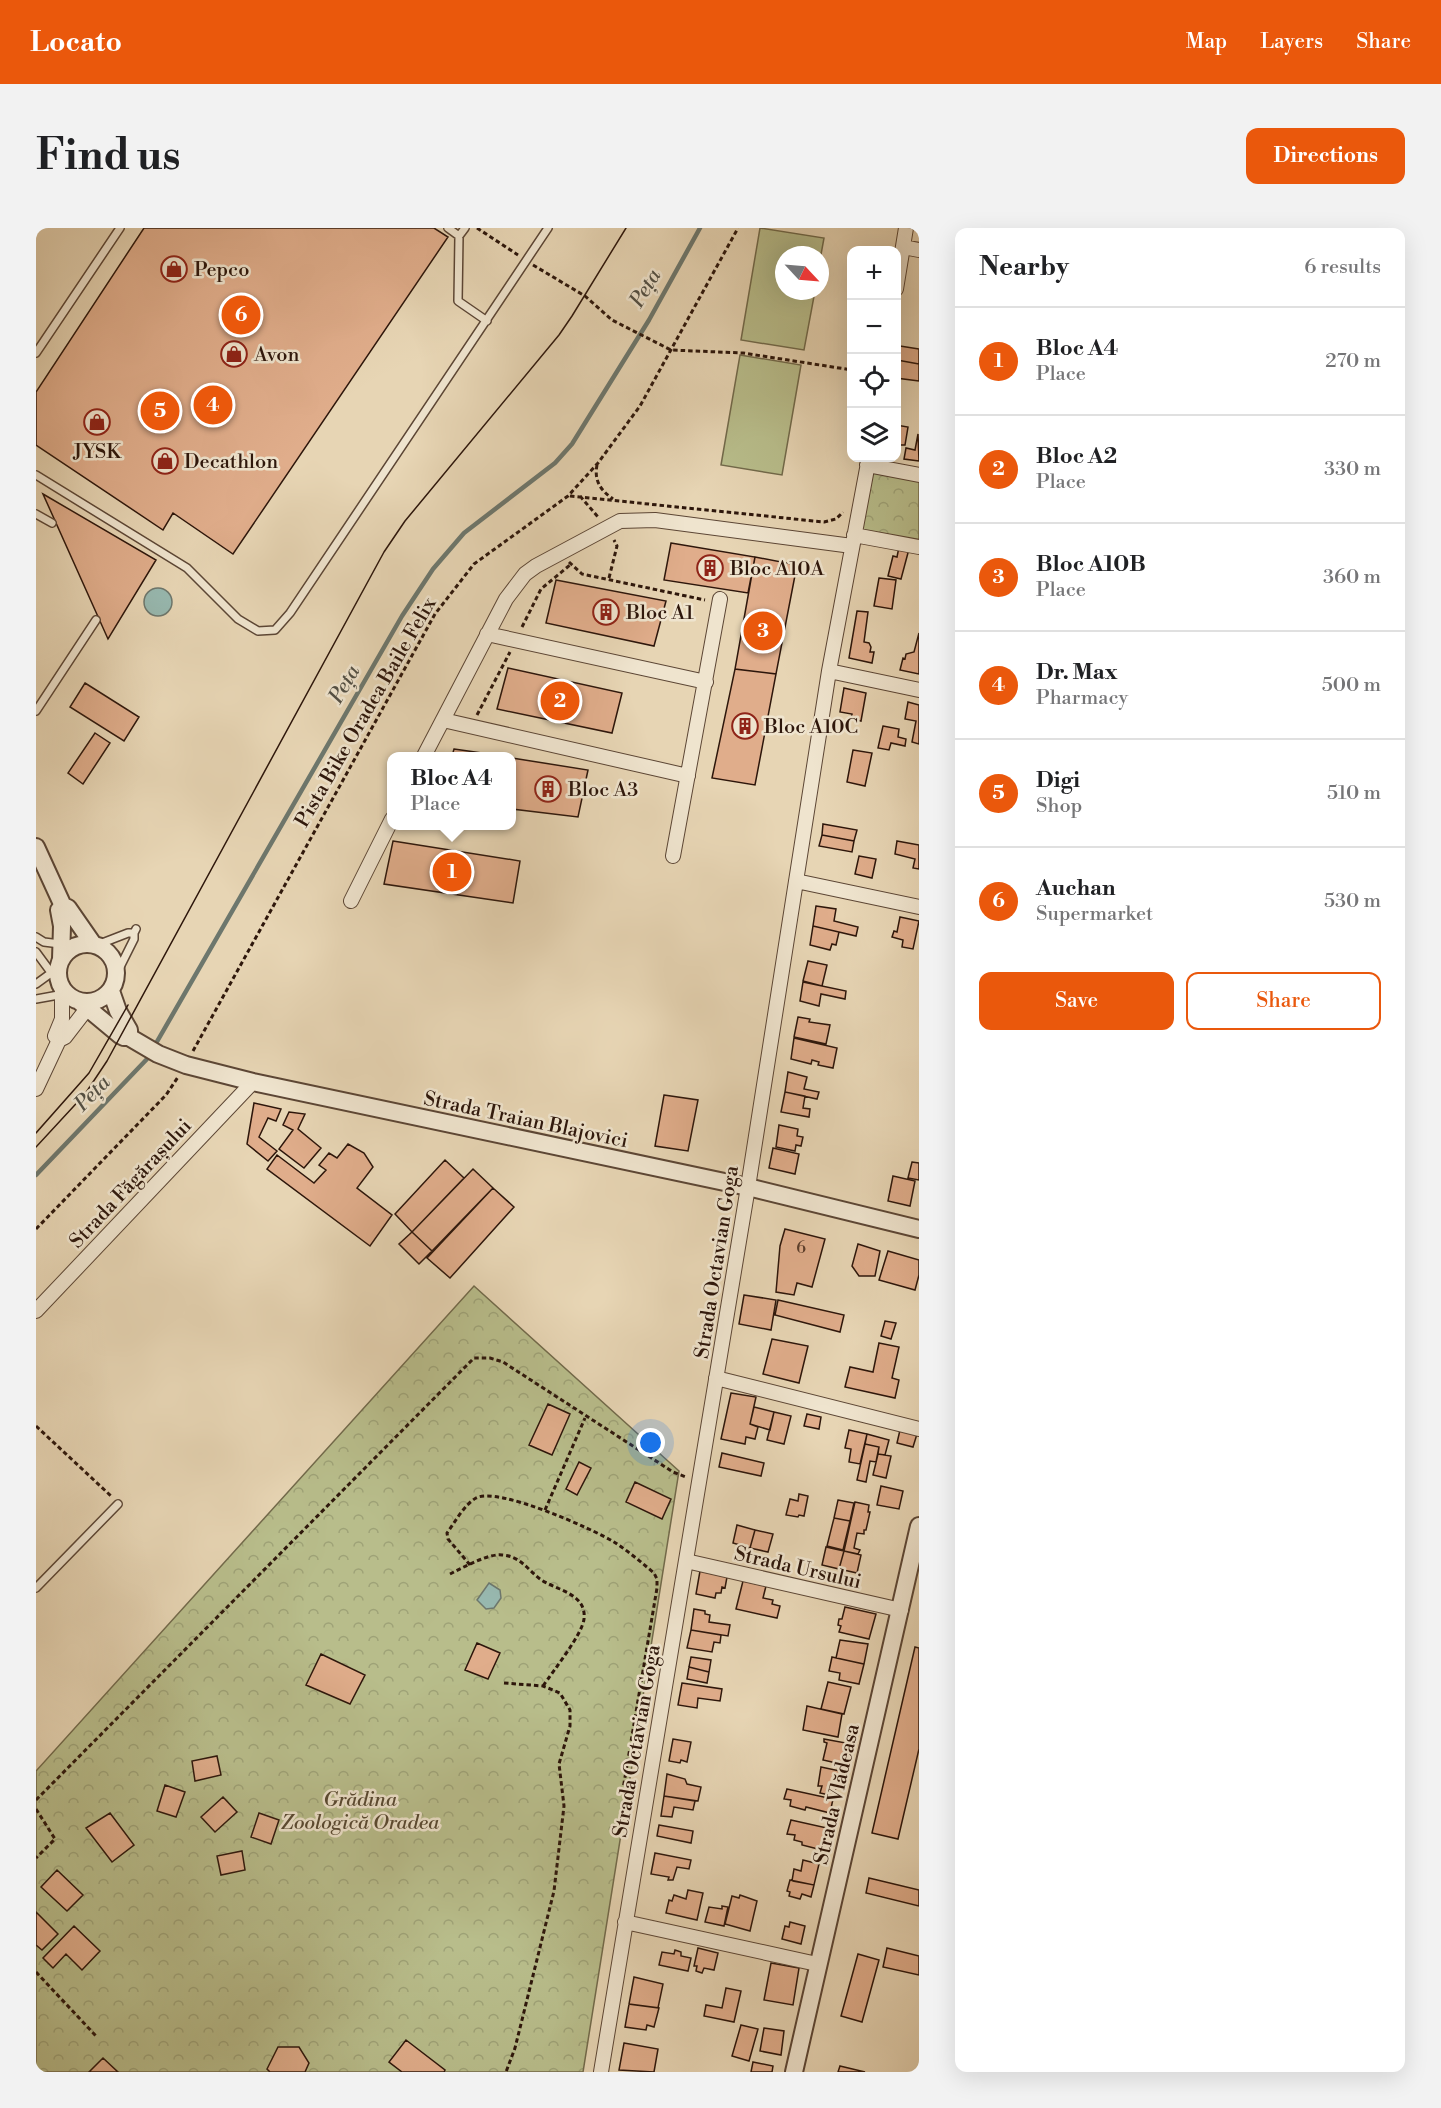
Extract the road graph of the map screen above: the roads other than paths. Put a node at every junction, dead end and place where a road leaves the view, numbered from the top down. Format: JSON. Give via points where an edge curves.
{"nodes":[{"id":1,"x":120,"y":228,"type":"edge"},
{"id":2,"x":448,"y":228,"type":"edge"},
{"id":3,"x":465,"y":228,"type":"edge"},
{"id":4,"x":548,"y":228,"type":"edge"},
{"id":5,"x":906,"y":228,"type":"edge"},
{"id":6,"x":459,"y":236,"type":"junction"},
{"id":7,"x":903,"y":247,"type":"junction"},
{"id":8,"x":919,"y":250,"type":"edge"},
{"id":9,"x":901,"y":261,"type":"edge"},
{"id":10,"x":487,"y":321,"type":"junction"},
{"id":11,"x":36,"y":353,"type":"edge"},
{"id":12,"x":868,"y":462,"type":"edge"},
{"id":13,"x":872,"y":462,"type":"edge"},
{"id":14,"x":36,"y":475,"type":"edge"},
{"id":15,"x":919,"y":475,"type":"edge"},
{"id":16,"x":36,"y":514,"type":"edge"},
{"id":17,"x":52,"y":523,"type":"dead end"},
{"id":18,"x":853,"y":540,"type":"junction"},
{"id":19,"x":919,"y":547,"type":"edge"},
{"id":20,"x":720,"y":601,"type":"road end"},
{"id":21,"x":96,"y":620,"type":"dead end"},
{"id":22,"x":488,"y":633,"type":"junction"},
{"id":23,"x":829,"y":671,"type":"junction"},
{"id":24,"x":706,"y":682,"type":"junction"},
{"id":25,"x":919,"y":690,"type":"edge"},
{"id":26,"x":36,"y":711,"type":"edge"},
{"id":27,"x":443,"y":720,"type":"junction"},
{"id":28,"x":426,"y":752,"type":"edge"},
{"id":29,"x":688,"y":776,"type":"junction"},
{"id":30,"x":387,"y":829,"type":"edge"},
{"id":31,"x":36,"y":847,"type":"edge"},
{"id":32,"x":673,"y":856,"type":"dead end"},
{"id":33,"x":796,"y":882,"type":"junction"},
{"id":34,"x":351,"y":901,"type":"dead end"},
{"id":35,"x":63,"y":906,"type":"junction"},
{"id":36,"x":919,"y":908,"type":"edge"},
{"id":37,"x":36,"y":937,"type":"edge"},
{"id":38,"x":95,"y":944,"type":"junction"},
{"id":39,"x":36,"y":952,"type":"edge"},
{"id":40,"x":117,"y":972,"type":"junction"},
{"id":41,"x":68,"y":980,"type":"junction"},
{"id":42,"x":36,"y":984,"type":"edge"},
{"id":43,"x":111,"y":990,"type":"junction"},
{"id":44,"x":36,"y":999,"type":"edge"},
{"id":45,"x":130,"y":1038,"type":"junction"},
{"id":46,"x":59,"y":1040,"type":"junction"},
{"id":47,"x":253,"y":1082,"type":"junction"},
{"id":48,"x":36,"y":1089,"type":"edge"},
{"id":49,"x":748,"y":1187,"type":"junction"},
{"id":50,"x":919,"y":1229,"type":"edge"},
{"id":51,"x":36,"y":1311,"type":"edge"},
{"id":52,"x":716,"y":1378,"type":"junction"},
{"id":53,"x":919,"y":1429,"type":"edge"},
{"id":54,"x":118,"y":1504,"type":"road end"},
{"id":55,"x":919,"y":1526,"type":"edge"},
{"id":56,"x":686,"y":1561,"type":"junction"},
{"id":57,"x":36,"y":1588,"type":"edge"},
{"id":58,"x":901,"y":1610,"type":"junction"},
{"id":59,"x":625,"y":1922,"type":"junction"},
{"id":60,"x":817,"y":1965,"type":"junction"},
{"id":61,"x":601,"y":2072,"type":"edge"},
{"id":62,"x":794,"y":2072,"type":"edge"}],
"edges":[{"from":1,"to":11,"type":"lane"},
{"from":2,"to":6,"type":"lane"},
{"from":3,"to":6,"type":"lane"},
{"from":4,"to":10,"type":"lane"},
{"from":5,"to":7,"type":"street"},
{"from":6,"to":10,"type":"lane","via":[[458,301]]},
{"from":7,"to":8,"type":"street"},
{"from":7,"to":9,"type":"street"},
{"from":10,"to":14,"type":"lane","via":[[275,630],[258,631],[238,619],[187,568]]},
{"from":12,"to":18,"type":"street","name":"Strada Octavian Goga"},
{"from":13,"to":15,"type":"street"},
{"from":16,"to":17,"type":"lane"},
{"from":18,"to":19,"type":"street"},
{"from":18,"to":22,"type":"street","via":[[655,519],[620,521],[525,574]]},
{"from":18,"to":23,"type":"street","name":"Strada Octavian Goga"},
{"from":20,"to":24,"type":"street"},
{"from":21,"to":26,"type":"lane"},
{"from":22,"to":24,"type":"street"},
{"from":22,"to":27,"type":"street"},
{"from":23,"to":25,"type":"street"},
{"from":23,"to":33,"type":"street","name":"Strada Octavian Goga"},
{"from":24,"to":29,"type":"street"},
{"from":27,"to":28,"type":"street"},
{"from":27,"to":29,"type":"street"},
{"from":29,"to":32,"type":"street"},
{"from":30,"to":34,"type":"street"},
{"from":31,"to":35,"type":"street"},
{"from":33,"to":36,"type":"street"},
{"from":33,"to":49,"type":"street","name":"Strada Octavian Goga"},
{"from":35,"to":38,"type":"street"},
{"from":35,"to":41,"type":"street","via":[[59,910]]},
{"from":37,"to":41,"type":"lane","via":[[44,942]]},
{"from":38,"to":40,"type":"street","via":[[113,958]]},
{"from":38,"to":40,"type":"lane","via":[[135,931]]},
{"from":38,"to":41,"type":"street"},
{"from":39,"to":41,"type":"lane"},
{"from":40,"to":43,"type":"street"},
{"from":41,"to":42,"type":"lane"},
{"from":41,"to":43,"type":"street","via":[[103,998]]},
{"from":41,"to":44,"type":"lane"},
{"from":41,"to":45,"type":"street","name":"Strada Traian Blajovici","via":[[120,1035]]},
{"from":41,"to":46,"type":"street","via":[[56,1036]]},
{"from":41,"to":46,"type":"street","via":[[65,1037]]},
{"from":43,"to":45,"type":"street"},
{"from":45,"to":47,"type":"street","name":"Strada Traian Blajovici","via":[[186,1065]]},
{"from":46,"to":48,"type":"street"},
{"from":47,"to":49,"type":"street","name":"Strada Traian Blajovici"},
{"from":47,"to":51,"type":"street","name":"Strada Făgărașului"},
{"from":49,"to":50,"type":"street","name":"Strada Traian Blajovici"},
{"from":49,"to":52,"type":"street","name":"Strada Octavian Goga"},
{"from":52,"to":53,"type":"street"},
{"from":52,"to":56,"type":"street","name":"Strada Octavian Goga"},
{"from":54,"to":57,"type":"lane"},
{"from":55,"to":58,"type":"street","name":"Strada Vlădeasa"},
{"from":56,"to":58,"type":"street","name":"Strada Ursului"},
{"from":56,"to":59,"type":"street","name":"Strada Octavian Goga"},
{"from":58,"to":60,"type":"street","name":"Strada Vlădeasa"},
{"from":59,"to":60,"type":"street"},
{"from":59,"to":61,"type":"street","name":"Strada Octavian Goga"},
{"from":60,"to":62,"type":"street","name":"Strada Vlădeasa"}]}
